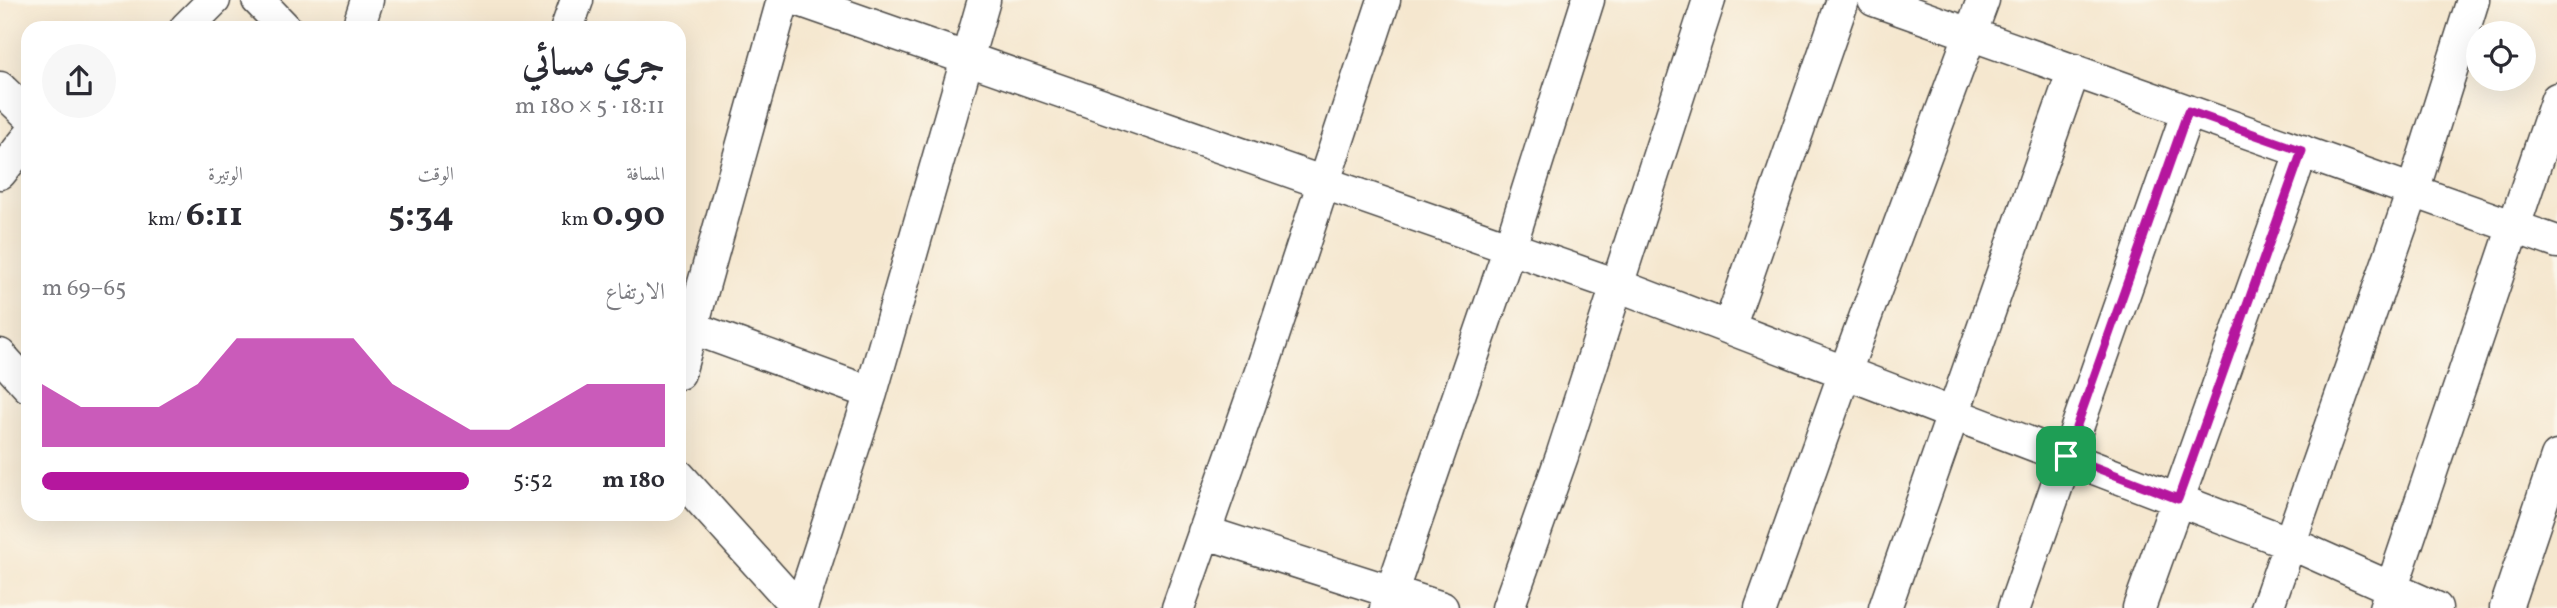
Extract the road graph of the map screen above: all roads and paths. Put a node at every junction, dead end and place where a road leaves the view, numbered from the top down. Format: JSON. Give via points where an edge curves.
{"nodes":[{"id":1,"x":214,"y":0,"type":"edge"},
{"id":2,"x":258,"y":0,"type":"edge"},
{"id":3,"x":367,"y":0,"type":"edge"},
{"id":4,"x":577,"y":0,"type":"edge"},
{"id":5,"x":783,"y":0,"type":"edge"},
{"id":6,"x":799,"y":0,"type":"edge"},
{"id":7,"x":985,"y":0,"type":"edge"},
{"id":8,"x":1384,"y":0,"type":"edge"},
{"id":9,"x":1588,"y":0,"type":"edge"},
{"id":10,"x":1709,"y":0,"type":"edge"},
{"id":11,"x":1843,"y":0,"type":"edge"},
{"id":12,"x":1874,"y":0,"type":"edge"},
{"id":13,"x":1983,"y":0,"type":"edge"},
{"id":14,"x":2473,"y":0,"type":"edge"},
{"id":15,"x":193,"y":21,"type":"edge"},
{"id":16,"x":278,"y":21,"type":"edge"},
{"id":17,"x":360,"y":21,"type":"edge"},
{"id":18,"x":570,"y":21,"type":"edge"},
{"id":19,"x":1972,"y":34,"type":"junction"},
{"id":20,"x":969,"y":60,"type":"junction"},
{"id":21,"x":2074,"y":70,"type":"junction"},
{"id":22,"x":0,"y":88,"type":"edge"},
{"id":23,"x":2557,"y":99,"type":"edge"},
{"id":24,"x":21,"y":108,"type":"edge"},
{"id":25,"x":2188,"y":111,"type":"junction"},
{"id":26,"x":21,"y":147,"type":"edge"},
{"id":27,"x":2302,"y":151,"type":"junction"},
{"id":28,"x":0,"y":173,"type":"edge"},
{"id":29,"x":1323,"y":183,"type":"junction"},
{"id":30,"x":2413,"y":191,"type":"junction"},
{"id":31,"x":2512,"y":226,"type":"junction"},
{"id":32,"x":2557,"y":242,"type":"edge"},
{"id":33,"x":1510,"y":247,"type":"junction"},
{"id":34,"x":1617,"y":285,"type":"junction"},
{"id":35,"x":686,"y":322,"type":"edge"},
{"id":36,"x":686,"y":325,"type":"edge"},
{"id":37,"x":1729,"y":328,"type":"junction"},
{"id":38,"x":0,"y":355,"type":"edge"},
{"id":39,"x":1845,"y":372,"type":"junction"},
{"id":40,"x":21,"y":378,"type":"edge"},
{"id":41,"x":870,"y":393,"type":"junction"},
{"id":42,"x":1953,"y":413,"type":"junction"},
{"id":43,"x":2066,"y":456,"type":"junction"},
{"id":44,"x":2557,"y":457,"type":"edge"},
{"id":45,"x":686,"y":484,"type":"edge"},
{"id":46,"x":2178,"y":499,"type":"junction"},
{"id":47,"x":1204,"y":533,"type":"junction"},
{"id":48,"x":2290,"y":543,"type":"junction"},
{"id":49,"x":2388,"y":599,"type":"edge"},
{"id":50,"x":1389,"y":600,"type":"edge"},
{"id":51,"x":800,"y":608,"type":"edge"},
{"id":52,"x":1178,"y":608,"type":"edge"},
{"id":53,"x":1442,"y":608,"type":"edge"},
{"id":54,"x":1508,"y":608,"type":"edge"},
{"id":55,"x":1761,"y":608,"type":"edge"},
{"id":56,"x":1885,"y":608,"type":"edge"},
{"id":57,"x":2014,"y":608,"type":"edge"},
{"id":58,"x":2139,"y":608,"type":"edge"},
{"id":59,"x":2267,"y":608,"type":"edge"},
{"id":60,"x":2436,"y":608,"type":"edge"},
{"id":61,"x":2506,"y":608,"type":"edge"}],
"edges":[{"from":1,"to":15,"type":"street"},
{"from":2,"to":16,"type":"street"},
{"from":3,"to":17,"type":"street"},
{"from":4,"to":18,"type":"street"},
{"from":5,"to":35,"type":"street"},
{"from":6,"to":20,"type":"street"},
{"from":7,"to":20,"type":"street"},
{"from":8,"to":29,"type":"street"},
{"from":9,"to":33,"type":"street"},
{"from":10,"to":34,"type":"street"},
{"from":11,"to":37,"type":"street"},
{"from":12,"to":19,"type":"street"},
{"from":13,"to":19,"type":"street"},
{"from":14,"to":30,"type":"street"},
{"from":19,"to":21,"type":"street"},
{"from":19,"to":39,"type":"street"},
{"from":20,"to":29,"type":"street"},
{"from":20,"to":41,"type":"street"},
{"from":21,"to":25,"type":"street"},
{"from":21,"to":42,"type":"street"},
{"from":22,"to":24,"type":"street"},
{"from":23,"to":31,"type":"street"},
{"from":25,"to":27,"type":"street"},
{"from":25,"to":43,"type":"street"},
{"from":26,"to":28,"type":"street"},
{"from":27,"to":30,"type":"street"},
{"from":27,"to":46,"type":"street"},
{"from":29,"to":33,"type":"street"},
{"from":29,"to":47,"type":"street"},
{"from":30,"to":31,"type":"street"},
{"from":30,"to":48,"type":"street"},
{"from":31,"to":32,"type":"street"},
{"from":31,"to":49,"type":"street"},
{"from":33,"to":34,"type":"street"},
{"from":33,"to":50,"type":"street"},
{"from":34,"to":37,"type":"street"},
{"from":34,"to":54,"type":"street"},
{"from":36,"to":41,"type":"street"},
{"from":37,"to":39,"type":"street"},
{"from":38,"to":40,"type":"street"},
{"from":39,"to":42,"type":"street"},
{"from":39,"to":55,"type":"street"},
{"from":41,"to":51,"type":"street"},
{"from":42,"to":43,"type":"street"},
{"from":42,"to":56,"type":"street"},
{"from":43,"to":46,"type":"street"},
{"from":43,"to":57,"type":"street"},
{"from":44,"to":61,"type":"street"},
{"from":45,"to":51,"type":"street"},
{"from":46,"to":48,"type":"street"},
{"from":46,"to":58,"type":"street"},
{"from":47,"to":50,"type":"street"},
{"from":47,"to":52,"type":"street"},
{"from":48,"to":49,"type":"street"},
{"from":48,"to":59,"type":"street"},
{"from":49,"to":60,"type":"street"},
{"from":50,"to":53,"type":"street"}]}
